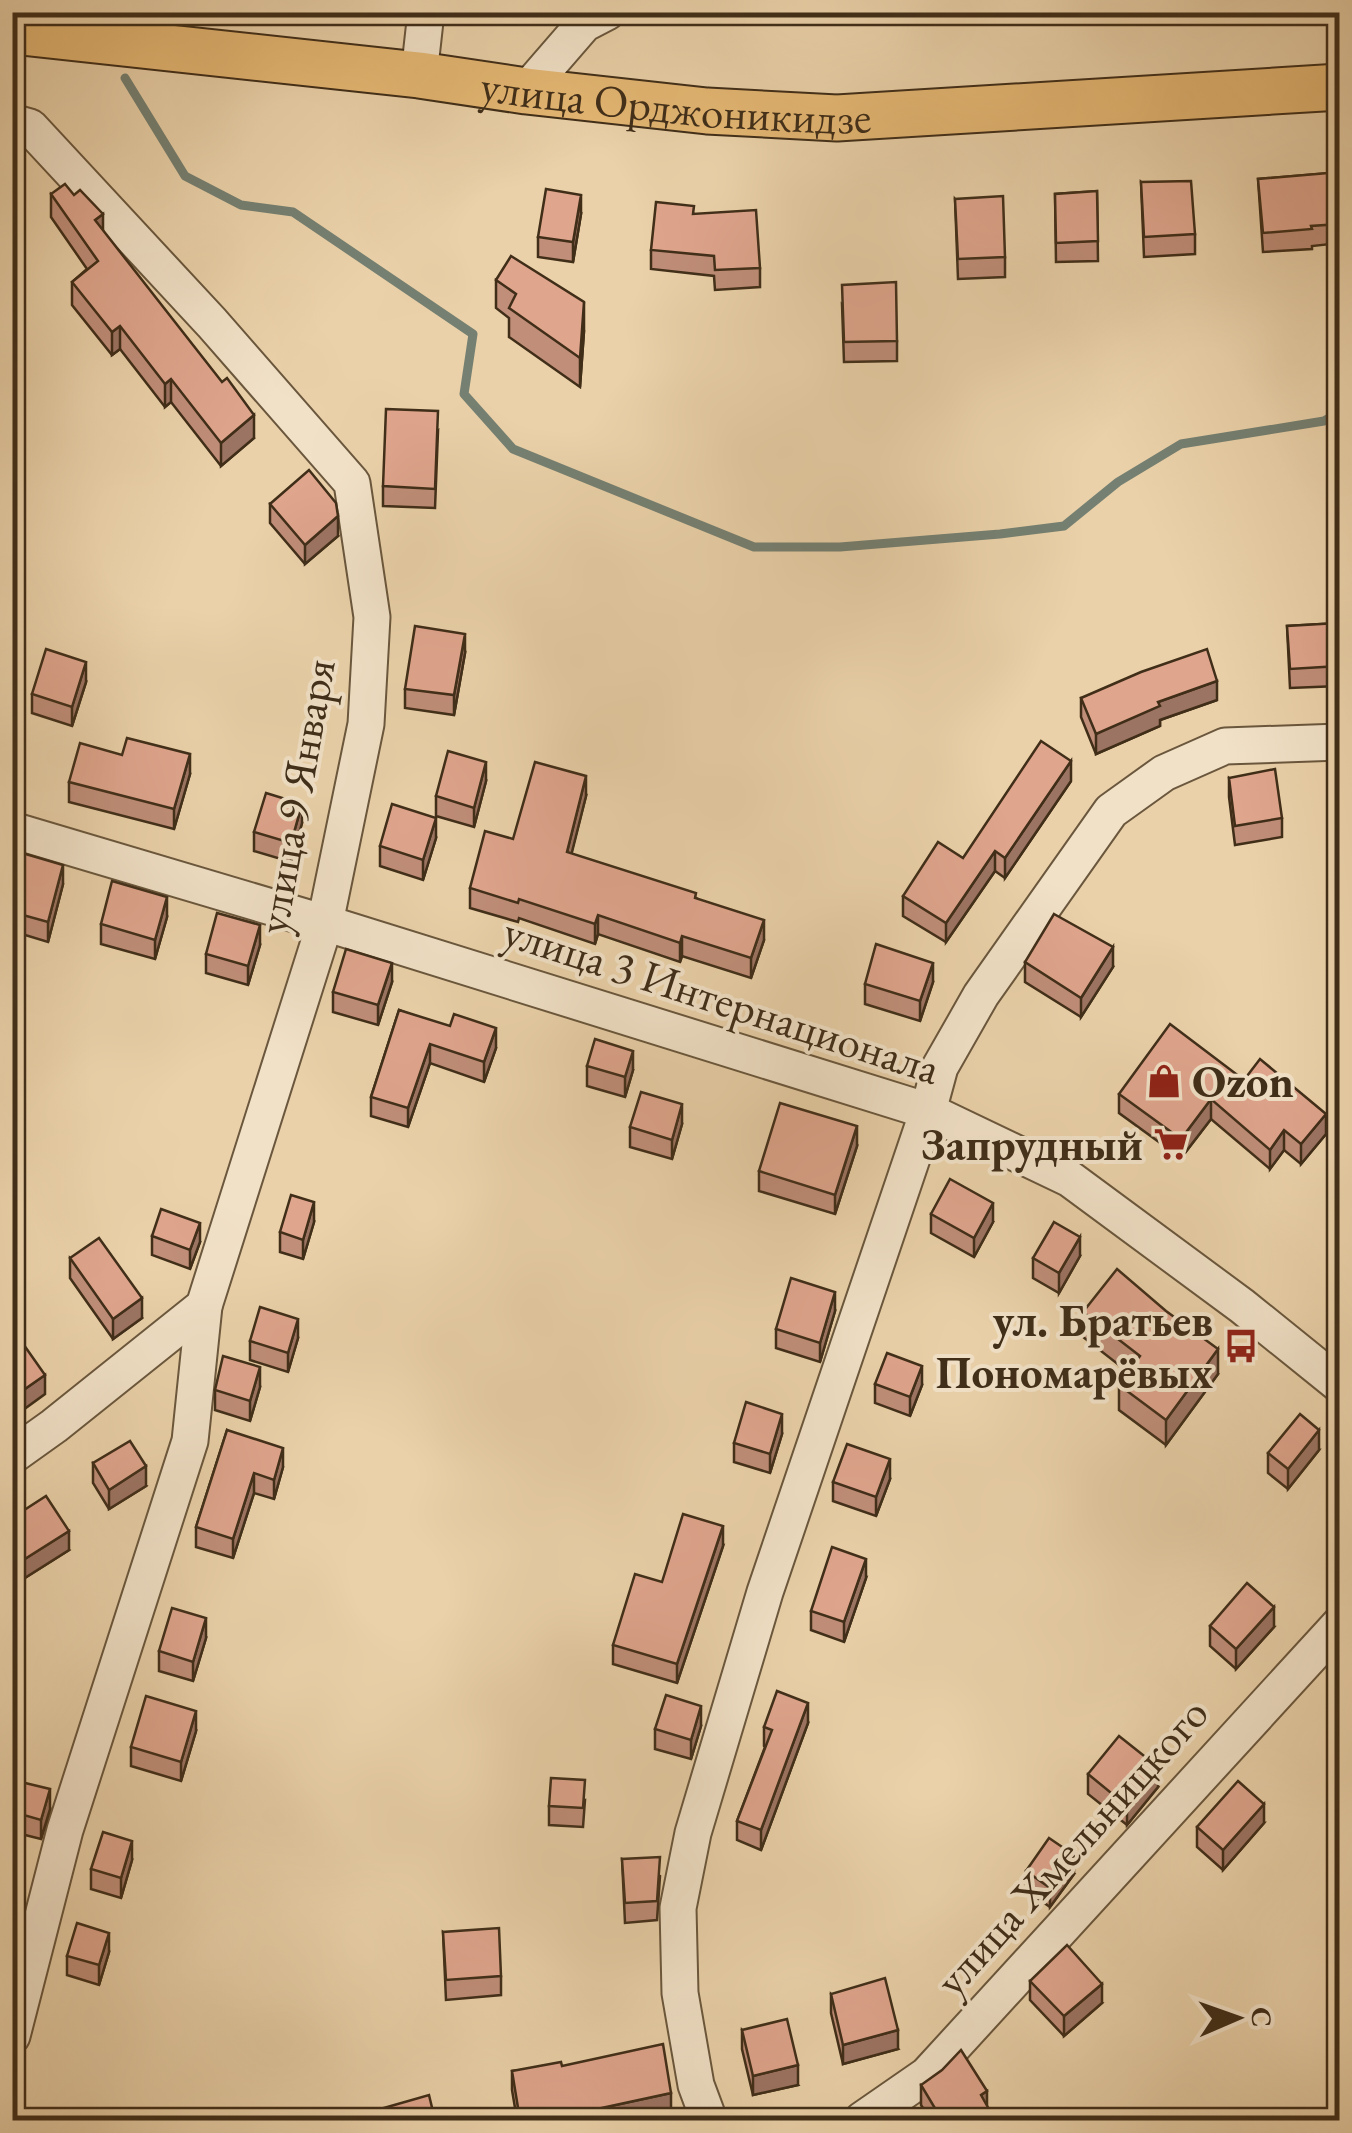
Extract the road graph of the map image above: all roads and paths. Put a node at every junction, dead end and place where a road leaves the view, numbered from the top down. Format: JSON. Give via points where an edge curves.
{"nodes":[{"id":1,"x":426,"y":12,"type":"edge"},
{"id":2,"x":592,"y":16,"type":"edge"},
{"id":3,"x":12,"y":31,"type":"edge"},
{"id":4,"x":419,"y":75,"type":"junction"},
{"id":5,"x":1340,"y":87,"type":"edge"},
{"id":6,"x":526,"y":92,"type":"junction"},
{"id":7,"x":12,"y":122,"type":"edge"},
{"id":8,"x":1340,"y":742,"type":"edge"},
{"id":9,"x":12,"y":830,"type":"edge"},
{"id":10,"x":325,"y":924,"type":"junction"},
{"id":11,"x":928,"y":1111,"type":"junction"},
{"id":12,"x":204,"y":1306,"type":"junction"},
{"id":13,"x":1340,"y":1386,"type":"edge"},
{"id":14,"x":12,"y":1456,"type":"edge"},
{"id":15,"x":1340,"y":1624,"type":"edge"},
{"id":16,"x":12,"y":2036,"type":"edge"},
{"id":17,"x":709,"y":2120,"type":"edge"},
{"id":18,"x":862,"y":2120,"type":"edge"}],
"edges":[{"from":1,"to":4,"type":"street"},
{"from":2,"to":6,"type":"street"},
{"from":3,"to":4,"type":"main road","name":"улица Орджоникидзе"},
{"from":4,"to":6,"type":"main road","name":"улица Орджоникидзе"},
{"from":5,"to":6,"type":"main road","name":"улица Орджоникидзе","via":[[837,118]]},
{"from":7,"to":10,"type":"street","name":"улица 9 Января","via":[[30,126],[352,483],[372,617],[366,724]]},
{"from":8,"to":11,"type":"street","via":[[1224,746],[1164,772],[1112,811],[981,995],[940,1067]]},
{"from":9,"to":10,"type":"street","name":"улица 3 Интернационала"},
{"from":10,"to":11,"type":"street","name":"улица 3 Интернационала"},
{"from":10,"to":12,"type":"street","name":"улица 9 Января"},
{"from":11,"to":13,"type":"street","name":"улица 3 Интернационала","via":[[1070,1180]]},
{"from":11,"to":17,"type":"street","via":[[765,1592],[693,1833],[678,1908],[680,1994]]},
{"from":12,"to":14,"type":"street"},
{"from":12,"to":16,"type":"street","name":"улица 9 Января","via":[[190,1442],[65,1830]]},
{"from":15,"to":18,"type":"street","name":"улица Хмельницкого","via":[[927,2074]]}]}
